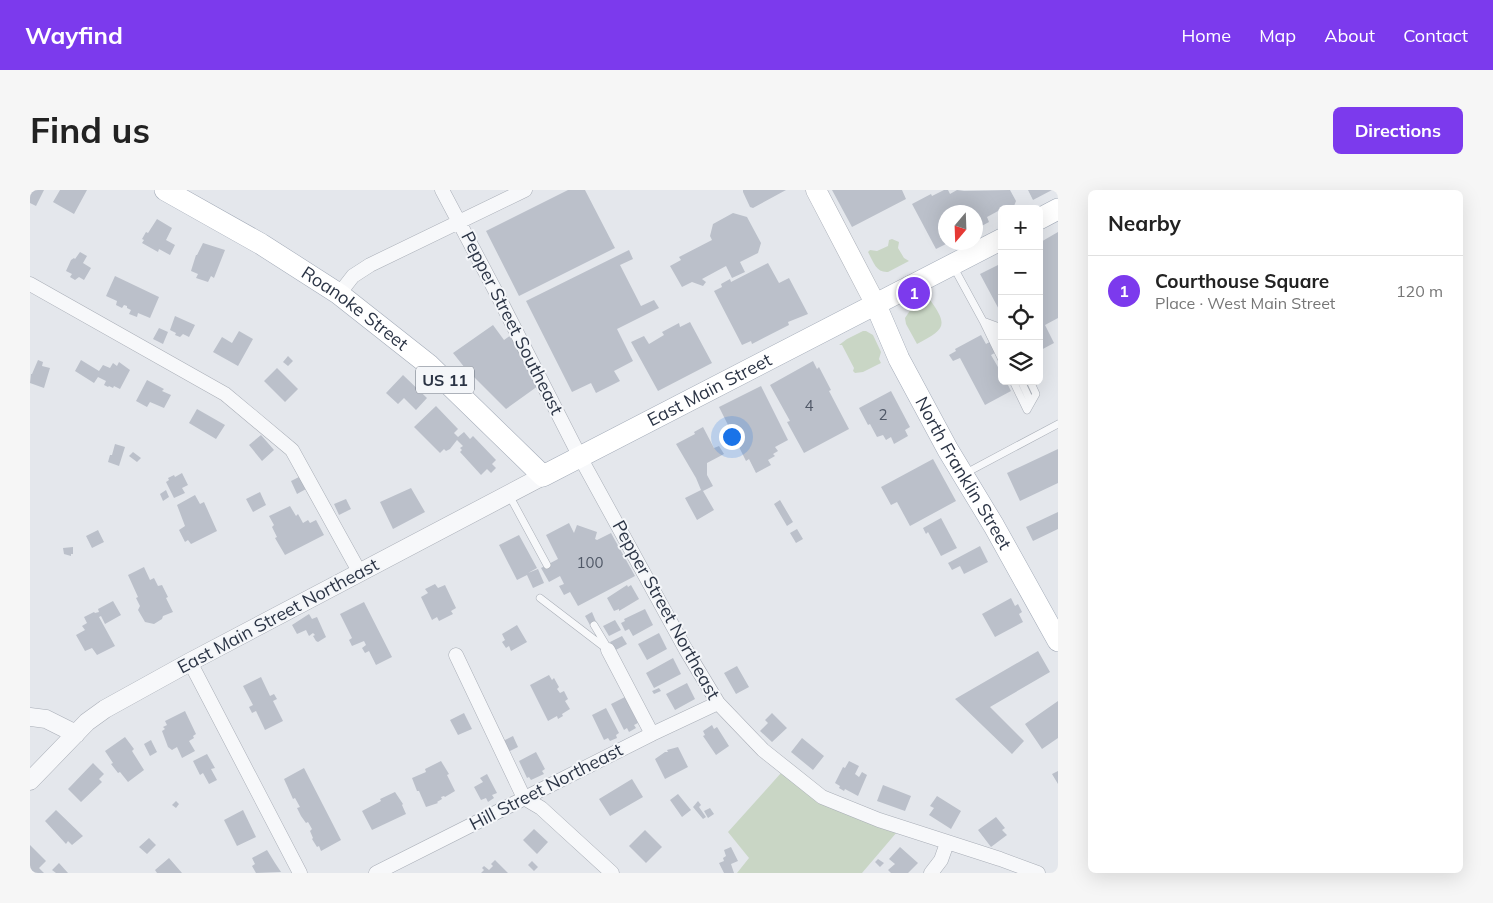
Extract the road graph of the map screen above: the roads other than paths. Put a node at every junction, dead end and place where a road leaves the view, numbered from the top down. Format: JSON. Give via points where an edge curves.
{"nodes":[{"id":1,"x":165,"y":190,"type":"edge"},
{"id":2,"x":442,"y":190,"type":"edge"},
{"id":3,"x":525,"y":190,"type":"edge"},
{"id":4,"x":816,"y":190,"type":"edge"},
{"id":5,"x":1058,"y":209,"type":"edge"},
{"id":6,"x":1043,"y":217,"type":"edge"},
{"id":7,"x":460,"y":222,"type":"junction"},
{"id":8,"x":998,"y":241,"type":"edge"},
{"id":9,"x":953,"y":266,"type":"junction"},
{"id":10,"x":30,"y":284,"type":"edge"},
{"id":11,"x":339,"y":294,"type":"junction"},
{"id":12,"x":875,"y":303,"type":"junction"},
{"id":13,"x":983,"y":321,"type":"junction"},
{"id":14,"x":998,"y":327,"type":"edge"},
{"id":15,"x":999,"y":340,"type":"edge"},
{"id":16,"x":998,"y":352,"type":"edge"},
{"id":17,"x":1015,"y":385,"type":"edge"},
{"id":18,"x":1022,"y":385,"type":"edge"},
{"id":19,"x":1032,"y":385,"type":"edge"},
{"id":20,"x":1027,"y":410,"type":"junction"},
{"id":21,"x":1058,"y":424,"type":"edge"},
{"id":22,"x":580,"y":457,"type":"junction"},
{"id":23,"x":964,"y":474,"type":"junction"},
{"id":24,"x":543,"y":476,"type":"junction"},
{"id":25,"x":508,"y":495,"type":"junction"},
{"id":26,"x":546,"y":565,"type":"dead end"},
{"id":27,"x":360,"y":573,"type":"junction"},
{"id":28,"x":540,"y":598,"type":"dead end"},
{"id":29,"x":594,"y":625,"type":"dead end"},
{"id":30,"x":1058,"y":641,"type":"edge"},
{"id":31,"x":608,"y":650,"type":"junction"},
{"id":32,"x":456,"y":655,"type":"dead end"},
{"id":33,"x":190,"y":662,"type":"junction"},
{"id":34,"x":718,"y":703,"type":"junction"},
{"id":35,"x":30,"y":717,"type":"edge"},
{"id":36,"x":76,"y":734,"type":"junction"},
{"id":37,"x":652,"y":734,"type":"junction"},
{"id":38,"x":30,"y":781,"type":"edge"},
{"id":39,"x":524,"y":798,"type":"junction"},
{"id":40,"x":947,"y":843,"type":"junction"},
{"id":41,"x":300,"y":873,"type":"edge"},
{"id":42,"x":376,"y":873,"type":"edge"},
{"id":43,"x":612,"y":873,"type":"edge"},
{"id":44,"x":931,"y":873,"type":"edge"},
{"id":45,"x":1038,"y":873,"type":"edge"}],
"edges":[{"from":1,"to":11,"type":"main road","name":"Roanoke Street","number":"US 11","via":[[262,244]]},
{"from":2,"to":7,"type":"street","name":"Pepper Street Southeast"},
{"from":3,"to":7,"type":"street"},
{"from":4,"to":12,"type":"main road"},
{"from":5,"to":6,"type":"main road"},
{"from":7,"to":11,"type":"street","via":[[370,265],[353,276]]},
{"from":7,"to":22,"type":"street","name":"Pepper Street Southeast"},
{"from":8,"to":9,"type":"main road","name":"East Main Street"},
{"from":9,"to":12,"type":"main road","name":"East Main Street"},
{"from":9,"to":13,"type":"lane"},
{"from":10,"to":27,"type":"street","via":[[225,394],[292,450]]},
{"from":11,"to":24,"type":"main road","name":"Roanoke Street","number":"US 11","via":[[429,365]]},
{"from":12,"to":22,"type":"main road","name":"East Main Street"},
{"from":12,"to":23,"type":"main road","name":"North Franklin Street","via":[[899,359]]},
{"from":13,"to":14,"type":"lane"},
{"from":13,"to":15,"type":"lane"},
{"from":13,"to":16,"type":"lane"},
{"from":17,"to":20,"type":"lane"},
{"from":18,"to":20,"type":"lane","via":[[1029,398]]},
{"from":19,"to":20,"type":"lane","via":[[1036,394]]},
{"from":21,"to":23,"type":"lane"},
{"from":22,"to":24,"type":"main road","name":"East Main Street"},
{"from":22,"to":34,"type":"street","name":"Pepper Street Northeast"},
{"from":23,"to":30,"type":"main road","name":"North Franklin Street"},
{"from":24,"to":25,"type":"street","name":"East Main Street Northeast"},
{"from":25,"to":26,"type":"lane"},
{"from":25,"to":27,"type":"street","name":"East Main Street Northeast"},
{"from":27,"to":33,"type":"street","name":"East Main Street Northeast"},
{"from":28,"to":31,"type":"lane"},
{"from":29,"to":31,"type":"lane"},
{"from":31,"to":37,"type":"street"},
{"from":32,"to":39,"type":"street"},
{"from":33,"to":36,"type":"street","name":"East Main Street Northeast","via":[[105,709]]},
{"from":33,"to":41,"type":"street"},
{"from":34,"to":37,"type":"street","name":"Hill Street Northeast"},
{"from":34,"to":40,"type":"street","name":"Pepper Street Northeast","via":[[763,750],[822,797]]},
{"from":35,"to":36,"type":"street","via":[[46,718]]},
{"from":36,"to":38,"type":"street","name":"East Main Street Northeast"},
{"from":37,"to":39,"type":"street","name":"Hill Street Northeast"},
{"from":39,"to":42,"type":"street","name":"Hill Street Northeast"},
{"from":39,"to":43,"type":"street","via":[[541,808]]},
{"from":40,"to":44,"type":"street","via":[[941,860]]},
{"from":40,"to":45,"type":"street","name":"Pepper Street Northeast"}]}
